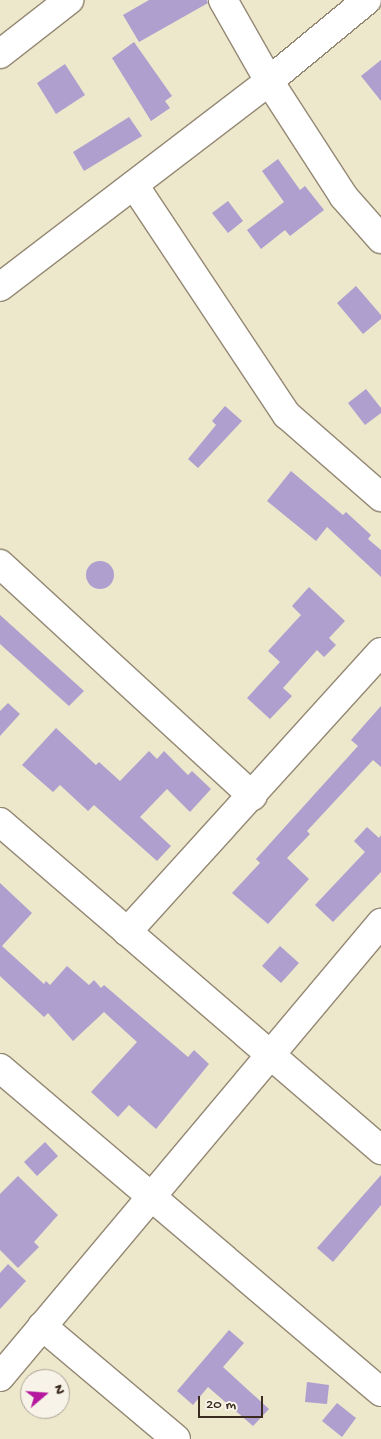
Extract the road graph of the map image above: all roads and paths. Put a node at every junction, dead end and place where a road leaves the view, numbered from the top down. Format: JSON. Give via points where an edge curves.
{"nodes":[{"id":1,"x":70,"y":0,"type":"edge"},
{"id":2,"x":223,"y":0,"type":"edge"},
{"id":3,"x":367,"y":0,"type":"edge"},
{"id":4,"x":0,"y":54,"type":"edge"},
{"id":5,"x":269,"y":81,"type":"junction"},
{"id":6,"x":134,"y":184,"type":"junction"},
{"id":7,"x":379,"y":234,"type":"edge"},
{"id":8,"x":0,"y":287,"type":"edge"},
{"id":9,"x":381,"y":497,"type":"edge"},
{"id":10,"x":0,"y":564,"type":"edge"},
{"id":11,"x":381,"y":652,"type":"edge"},
{"id":12,"x":252,"y":796,"type":"junction"},
{"id":13,"x":0,"y":822,"type":"edge"},
{"id":14,"x":381,"y":923,"type":"edge"},
{"id":15,"x":127,"y":932,"type":"junction"},
{"id":16,"x":269,"y":1055,"type":"junction"},
{"id":17,"x":3,"y":1076,"type":"edge"},
{"id":18,"x":381,"y":1150,"type":"edge"},
{"id":19,"x":150,"y":1198,"type":"junction"},
{"id":20,"x":42,"y":1326,"type":"junction"},
{"id":21,"x":0,"y":1377,"type":"edge"},
{"id":22,"x":381,"y":1392,"type":"edge"},
{"id":23,"x":176,"y":1439,"type":"edge"}],
"edges":[{"from":1,"to":4,"type":"street"},
{"from":2,"to":5,"type":"street"},
{"from":3,"to":5,"type":"street"},
{"from":5,"to":6,"type":"street"},
{"from":5,"to":7,"type":"street","via":[[344,197]]},
{"from":6,"to":8,"type":"street"},
{"from":6,"to":9,"type":"street","via":[[287,415]]},
{"from":10,"to":12,"type":"street"},
{"from":11,"to":12,"type":"street"},
{"from":12,"to":15,"type":"street"},
{"from":13,"to":15,"type":"street"},
{"from":14,"to":16,"type":"street"},
{"from":15,"to":16,"type":"street"},
{"from":16,"to":18,"type":"street"},
{"from":16,"to":19,"type":"street"},
{"from":17,"to":19,"type":"street"},
{"from":19,"to":20,"type":"street"},
{"from":19,"to":22,"type":"street"},
{"from":20,"to":21,"type":"street"},
{"from":20,"to":23,"type":"street"}]}
